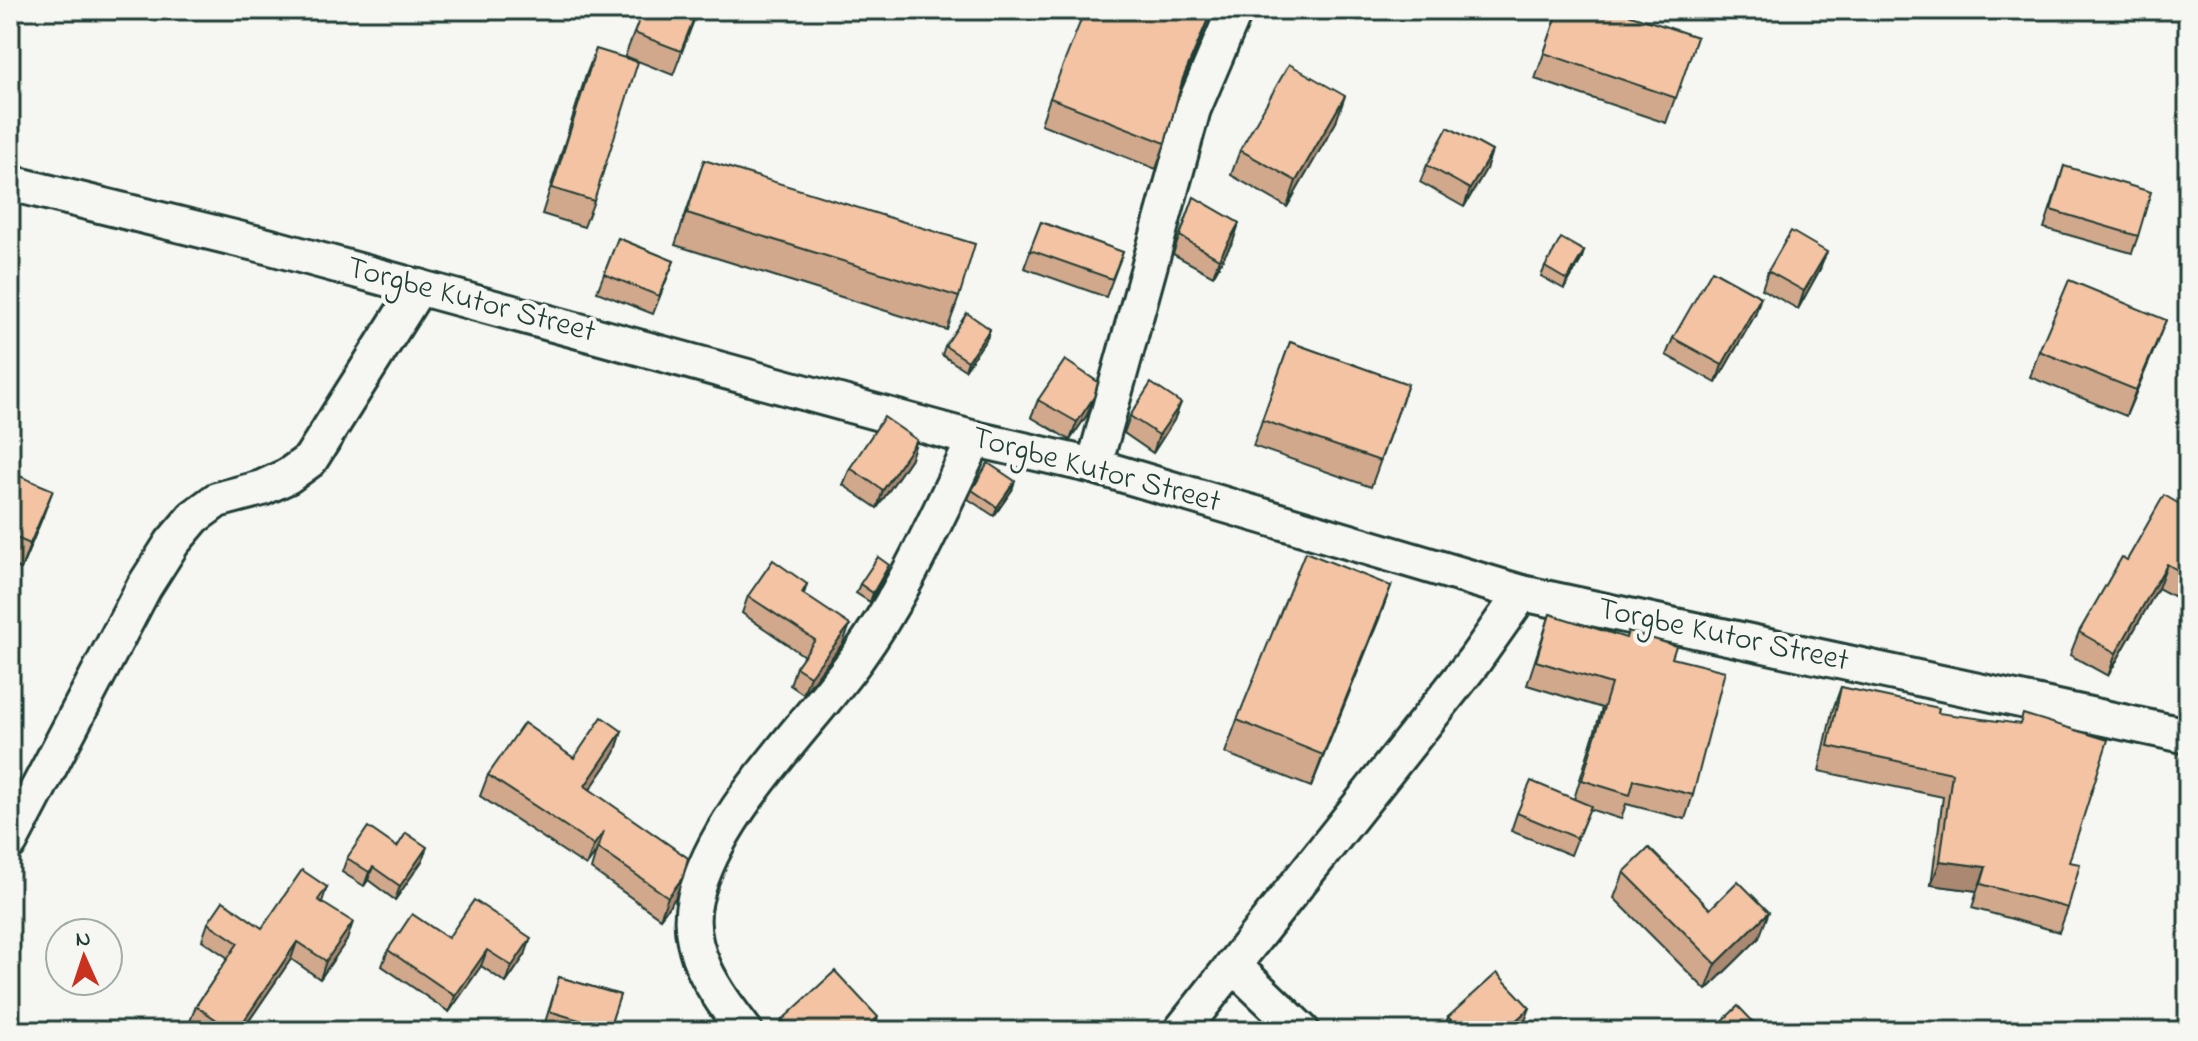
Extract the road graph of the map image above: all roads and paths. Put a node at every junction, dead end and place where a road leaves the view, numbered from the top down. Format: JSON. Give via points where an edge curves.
{"nodes":[{"id":1,"x":1235,"y":10,"type":"edge"},
{"id":2,"x":10,"y":183,"type":"edge"},
{"id":3,"x":419,"y":287,"type":"junction"},
{"id":4,"x":975,"y":439,"type":"junction"},
{"id":5,"x":1094,"y":466,"type":"junction"},
{"id":6,"x":1522,"y":593,"type":"junction"},
{"id":7,"x":2188,"y":736,"type":"edge"},
{"id":8,"x":10,"y":842,"type":"edge"},
{"id":9,"x":1233,"y":965,"type":"junction"},
{"id":10,"x":745,"y":1031,"type":"edge"},
{"id":11,"x":1181,"y":1031,"type":"edge"},
{"id":12,"x":1302,"y":1031,"type":"edge"}],
"edges":[{"from":1,"to":5,"type":"street","via":[[1193,109]]},
{"from":2,"to":3,"type":"street","name":"Torgbe Kutor Street"},
{"from":3,"to":4,"type":"street","name":"Torgbe Kutor Street"},
{"from":3,"to":8,"type":"street","via":[[310,460],[275,482],[217,500],[172,543]]},
{"from":4,"to":5,"type":"street","name":"Torgbe Kutor Street"},
{"from":4,"to":10,"type":"street","via":[[859,656],[740,806],[704,869],[694,902],[695,941],[709,983]]},
{"from":5,"to":6,"type":"street","name":"Torgbe Kutor Street"},
{"from":6,"to":7,"type":"street","name":"Torgbe Kutor Street"},
{"from":6,"to":9,"type":"street"},
{"from":9,"to":11,"type":"street"},
{"from":9,"to":12,"type":"street"}]}
